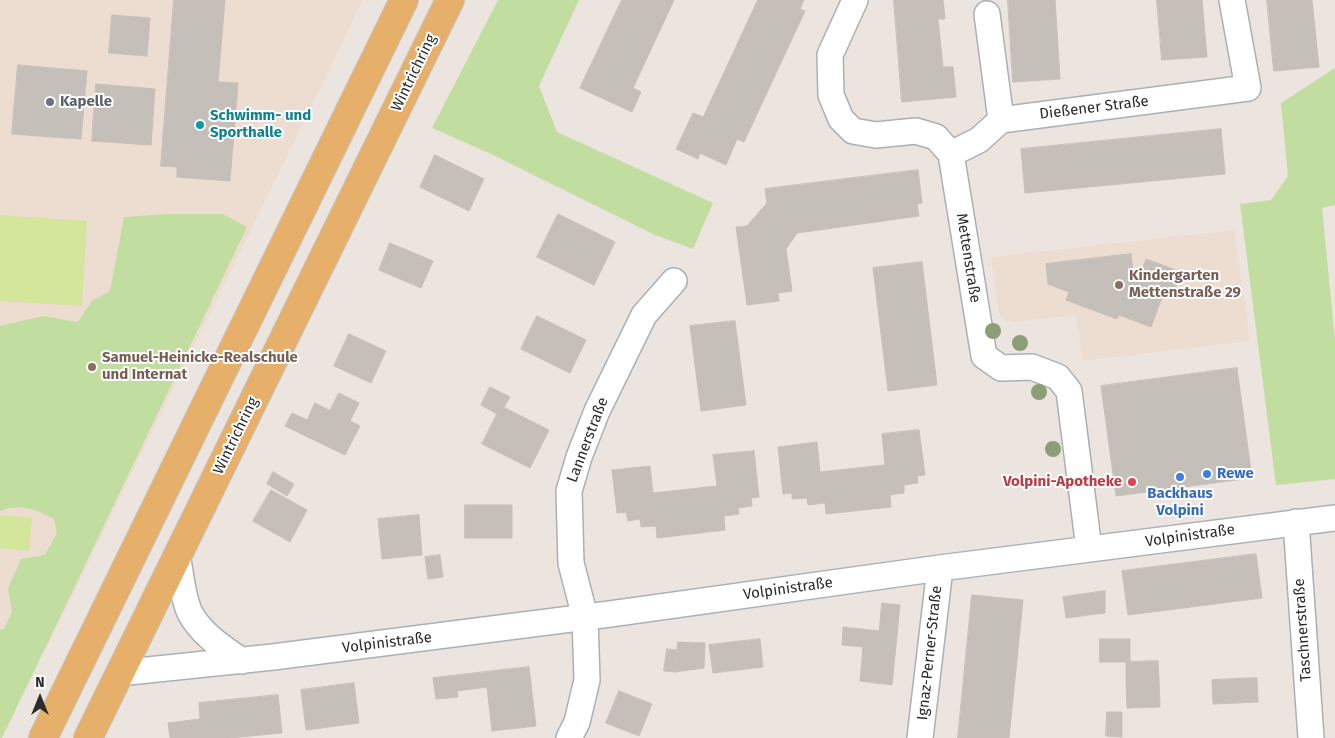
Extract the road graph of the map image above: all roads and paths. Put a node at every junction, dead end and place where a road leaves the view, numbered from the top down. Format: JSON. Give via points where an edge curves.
{"nodes":[{"id":1,"x":404,"y":0,"type":"edge"},
{"id":2,"x":450,"y":0,"type":"edge"},
{"id":3,"x":855,"y":0,"type":"edge"},
{"id":4,"x":1232,"y":0,"type":"edge"},
{"id":5,"x":987,"y":14,"type":"dead end"},
{"id":6,"x":1000,"y":120,"type":"junction"},
{"id":7,"x":950,"y":154,"type":"junction"},
{"id":8,"x":674,"y":281,"type":"dead end"},
{"id":9,"x":1335,"y":518,"type":"edge"},
{"id":10,"x":1296,"y":522,"type":"junction"},
{"id":11,"x":1089,"y":549,"type":"junction"},
{"id":12,"x":177,"y":555,"type":"junction"},
{"id":13,"x":940,"y":568,"type":"junction"},
{"id":14,"x":585,"y":617,"type":"junction"},
{"id":15,"x":242,"y":661,"type":"junction"},
{"id":16,"x":119,"y":673,"type":"junction"},
{"id":17,"x":44,"y":738,"type":"edge"},
{"id":18,"x":88,"y":738,"type":"edge"},
{"id":19,"x":569,"y":738,"type":"edge"},
{"id":20,"x":920,"y":738,"type":"edge"},
{"id":21,"x":1310,"y":738,"type":"edge"}],
"edges":[{"from":1,"to":17,"type":"main road"},
{"from":2,"to":12,"type":"main road","name":"Wintrichring"},
{"from":3,"to":7,"type":"street","via":[[830,56],[831,95],[841,119],[853,131],[876,136],[916,132],[936,137]]},
{"from":4,"to":6,"type":"street","name":"Dießener Straße","via":[[1248,88]]},
{"from":5,"to":6,"type":"street"},
{"from":6,"to":7,"type":"street","via":[[979,140]]},
{"from":7,"to":11,"type":"street","name":"Mettenstraße","via":[[984,356],[1001,368],[1032,368],[1058,378],[1068,391]]},
{"from":8,"to":14,"type":"street","name":"Lannerstraße","via":[[644,315],[597,411],[569,491],[571,563]]},
{"from":9,"to":10,"type":"street","name":"Volpinistraße"},
{"from":10,"to":11,"type":"street","name":"Volpinistraße"},
{"from":10,"to":21,"type":"street","name":"Taschnerstraße"},
{"from":11,"to":13,"type":"street","name":"Volpinistraße"},
{"from":12,"to":15,"type":"street","via":[[190,613],[219,646]]},
{"from":12,"to":16,"type":"main road","name":"Wintrichring"},
{"from":13,"to":14,"type":"street","name":"Volpinistraße"},
{"from":13,"to":20,"type":"street","name":"Ignaz-Perner-Straße"},
{"from":14,"to":15,"type":"street","name":"Volpinistraße"},
{"from":14,"to":19,"type":"street","name":"Lannerstraße","via":[[587,680],[578,722]]},
{"from":15,"to":16,"type":"street","name":"Volpinistraße"},
{"from":16,"to":18,"type":"main road","name":"Wintrichring"}]}
